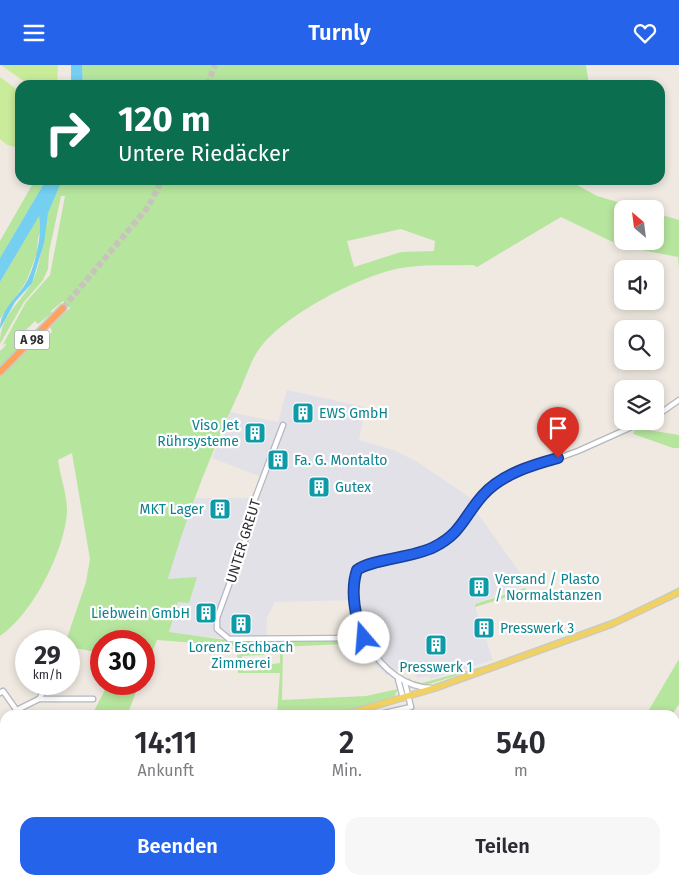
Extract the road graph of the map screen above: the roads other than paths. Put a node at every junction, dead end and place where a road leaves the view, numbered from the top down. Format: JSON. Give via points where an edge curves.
{"nodes":[{"id":1,"x":64,"y":308,"type":"tunnel mouth"},
{"id":2,"x":0,"y":372,"type":"edge"},
{"id":3,"x":679,"y":401,"type":"edge"},
{"id":4,"x":664,"y":411,"type":"edge"},
{"id":5,"x":282,"y":425,"type":"dead end"},
{"id":6,"x":625,"y":430,"type":"edge"},
{"id":7,"x":679,"y":592,"type":"edge"},
{"id":8,"x":364,"y":638,"type":"junction"},
{"id":9,"x":398,"y":679,"type":"junction"},
{"id":10,"x":405,"y":682,"type":"junction"},
{"id":11,"x":435,"y":688,"type":"junction"},
{"id":12,"x":2,"y":692,"type":"edge"},
{"id":13,"x":41,"y":695,"type":"edge"},
{"id":14,"x":405,"y":698,"type":"junction"},
{"id":15,"x":39,"y":699,"type":"junction"},
{"id":16,"x":94,"y":699,"type":"dead end"},
{"id":17,"x":17,"y":710,"type":"edge"},
{"id":18,"x":23,"y":710,"type":"edge"},
{"id":19,"x":362,"y":710,"type":"edge"},
{"id":20,"x":398,"y":710,"type":"edge"}],
"edges":[{"from":1,"to":2,"type":"highway","number":"A 98"},
{"from":3,"to":4,"type":"street"},
{"from":5,"to":8,"type":"street","name":"UNTER GREUT","via":[[245,525],[246,538],[217,618],[217,629],[229,639]]},
{"from":6,"to":8,"type":"street","via":[[499,482],[483,495],[451,537],[434,547],[359,568],[354,577],[354,596]]},
{"from":7,"to":11,"type":"main road","via":[[612,624]]},
{"from":8,"to":9,"type":"street"},
{"from":9,"to":10,"type":"street"},
{"from":9,"to":14,"type":"street"},
{"from":10,"to":11,"type":"street","via":[[414,687]]},
{"from":10,"to":14,"type":"street"},
{"from":11,"to":14,"type":"main road"},
{"from":12,"to":17,"type":"street"},
{"from":13,"to":15,"type":"street"},
{"from":14,"to":19,"type":"main road"},
{"from":14,"to":20,"type":"street","via":[[411,707]]},
{"from":15,"to":16,"type":"street"},
{"from":15,"to":18,"type":"street"}]}
